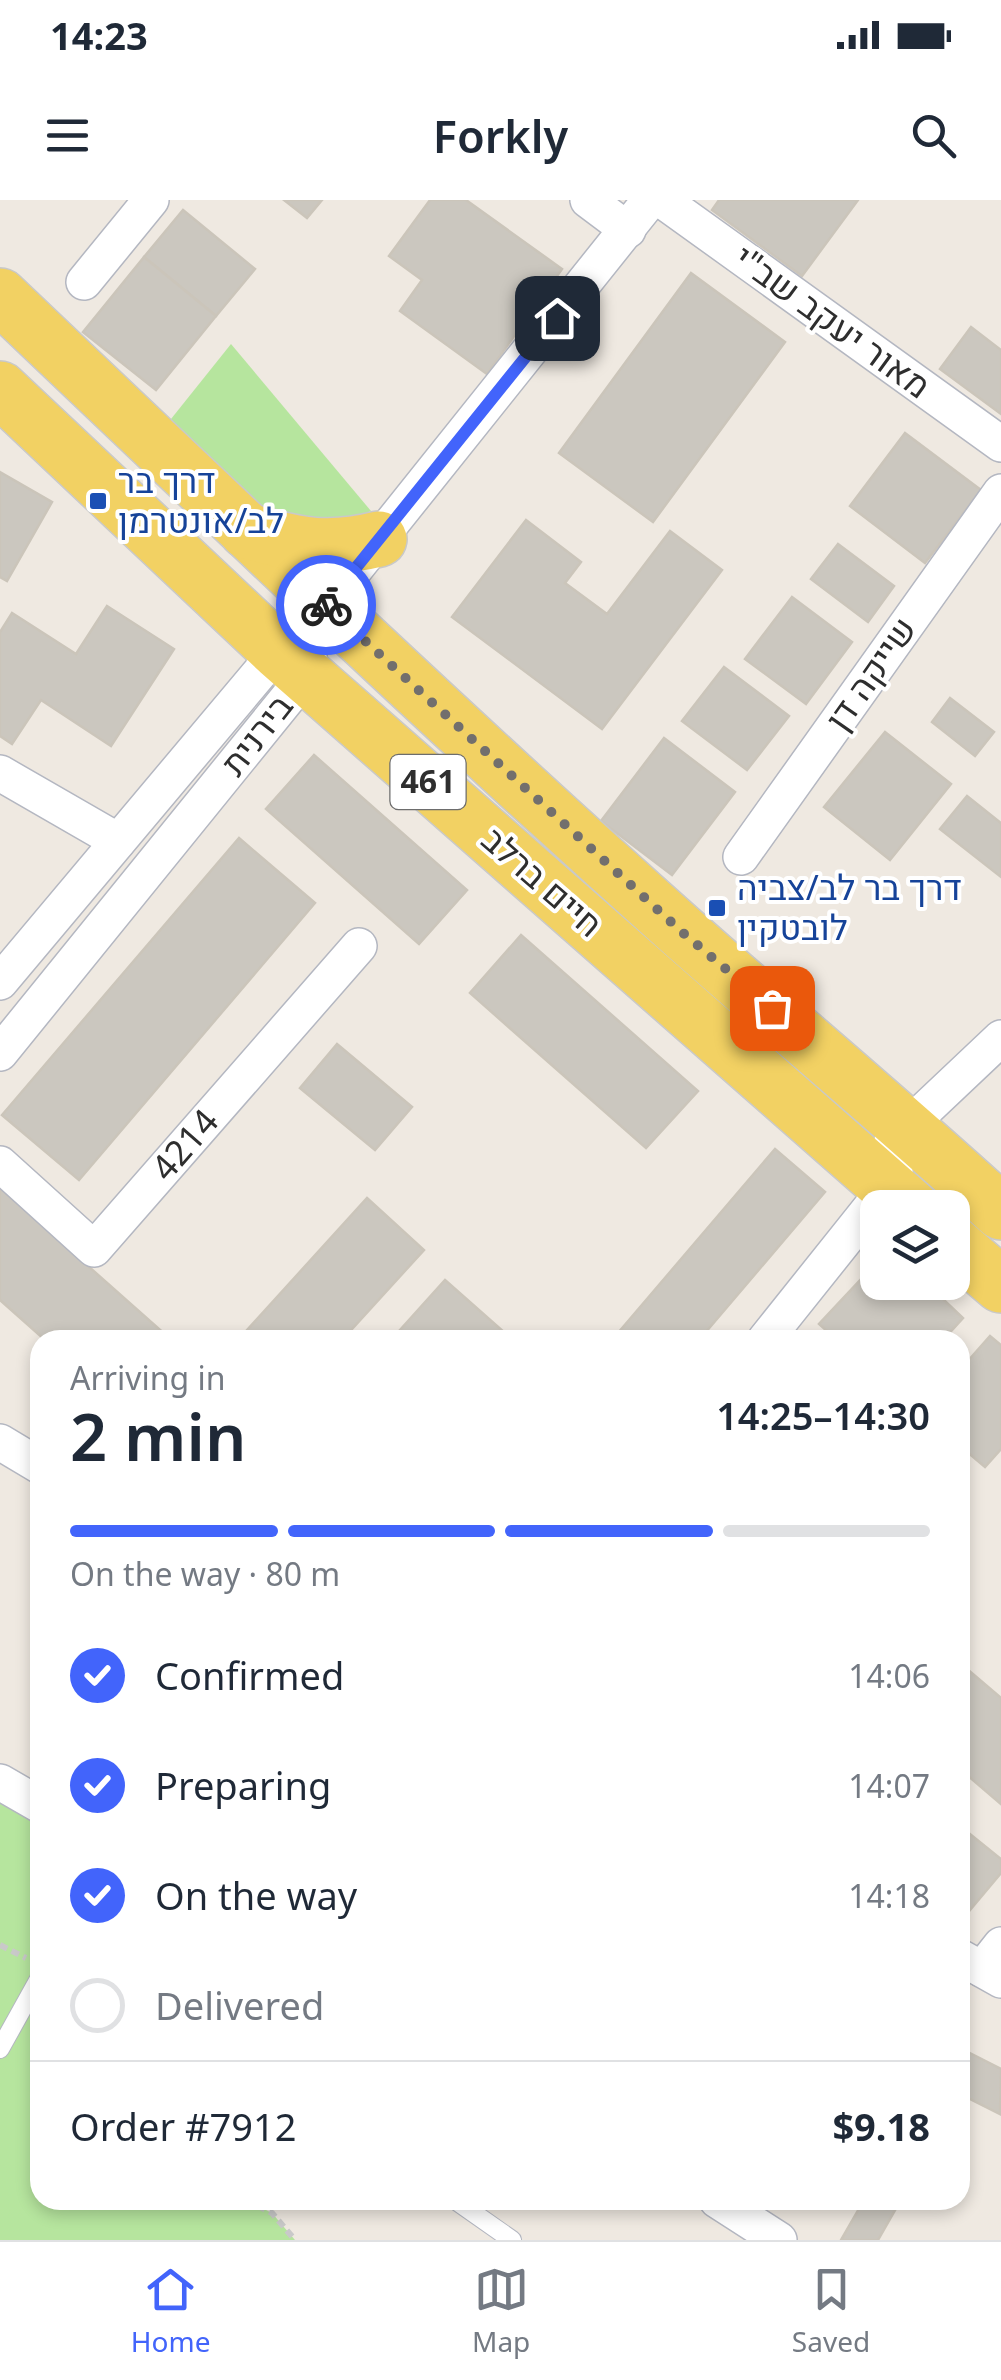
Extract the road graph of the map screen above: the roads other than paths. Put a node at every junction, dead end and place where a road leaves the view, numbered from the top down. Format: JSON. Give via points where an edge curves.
{"nodes":[{"id":1,"x":151,"y":200,"type":"edge"},
{"id":2,"x":588,"y":200,"type":"edge"},
{"id":3,"x":650,"y":200,"type":"edge"},
{"id":4,"x":662,"y":200,"type":"edge"},
{"id":5,"x":628,"y":230,"type":"junction"},
{"id":6,"x":84,"y":282,"type":"dead end"},
{"id":7,"x":0,"y":296,"type":"edge"},
{"id":8,"x":0,"y":388,"type":"edge"},
{"id":9,"x":1001,"y":444,"type":"edge"},
{"id":10,"x":1001,"y":492,"type":"edge"},
{"id":11,"x":247,"y":531,"type":"junction"},
{"id":12,"x":379,"y":539,"type":"junction"},
{"id":13,"x":324,"y":604,"type":"junction"},
{"id":14,"x":291,"y":662,"type":"junction"},
{"id":15,"x":0,"y":773,"type":"edge"},
{"id":16,"x":118,"y":841,"type":"junction"},
{"id":17,"x":741,"y":857,"type":"dead end"},
{"id":18,"x":359,"y":946,"type":"dead end"},
{"id":19,"x":0,"y":982,"type":"edge"},
{"id":20,"x":1001,"y":1038,"type":"edge"},
{"id":21,"x":0,"y":1053,"type":"edge"},
{"id":22,"x":908,"y":1127,"type":"junction"},
{"id":23,"x":0,"y":1164,"type":"edge"},
{"id":24,"x":889,"y":1186,"type":"edge"},
{"id":25,"x":1001,"y":1212,"type":"edge"},
{"id":26,"x":970,"y":1259,"type":"edge"},
{"id":27,"x":1001,"y":1286,"type":"edge"},
{"id":28,"x":774,"y":1330,"type":"edge"},
{"id":29,"x":0,"y":1442,"type":"edge"},
{"id":30,"x":30,"y":1460,"type":"edge"},
{"id":31,"x":0,"y":1782,"type":"edge"},
{"id":32,"x":30,"y":1798,"type":"edge"},
{"id":33,"x":30,"y":1995,"type":"edge"},
{"id":34,"x":0,"y":2050,"type":"edge"},
{"id":35,"x":469,"y":2210,"type":"edge"},
{"id":36,"x":732,"y":2210,"type":"edge"},
{"id":37,"x":512,"y":2240,"type":"edge"},
{"id":38,"x":779,"y":2240,"type":"edge"}],
"edges":[{"from":1,"to":6,"type":"street"},
{"from":2,"to":5,"type":"street"},
{"from":3,"to":5,"type":"street","name":"בירנית"},
{"from":4,"to":9,"type":"street","name":"מאור יעקב שב\"י"},
{"from":5,"to":12,"type":"street","name":"בירנית"},
{"from":7,"to":11,"type":"main road","name":"חיים ברלב","number":"461"},
{"from":8,"to":14,"type":"main road","name":"חיים ברלב","number":"461"},
{"from":10,"to":17,"type":"street","name":"שייקה דן"},
{"from":11,"to":12,"type":"main road","via":[[320,548]]},
{"from":11,"to":13,"type":"main road","name":"חיים ברלב","number":"461"},
{"from":12,"to":13,"type":"street","name":"בירנית"},
{"from":13,"to":14,"type":"street","name":"בירנית"},
{"from":13,"to":22,"type":"main road","name":"חיים ברלב","number":"461","via":[[682,932]]},
{"from":14,"to":16,"type":"street","name":"בירנית"},
{"from":14,"to":21,"type":"street","name":"בירנית","via":[[291,694]]},
{"from":14,"to":24,"type":"main road","name":"חיים ברלב","number":"461"},
{"from":15,"to":16,"type":"street"},
{"from":16,"to":19,"type":"street","name":"בירנית"},
{"from":18,"to":23,"type":"street","name":"4214","via":[[94,1249]]},
{"from":20,"to":22,"type":"street"},
{"from":22,"to":24,"type":"street"},
{"from":22,"to":25,"type":"main road","name":"חיים ברלב","number":"461"},
{"from":24,"to":28,"type":"street"},
{"from":26,"to":27,"type":"main road"},
{"from":29,"to":30,"type":"street"},
{"from":31,"to":32,"type":"street"},
{"from":33,"to":34,"type":"lane"},
{"from":35,"to":37,"type":"lane"},
{"from":36,"to":38,"type":"street"}]}
